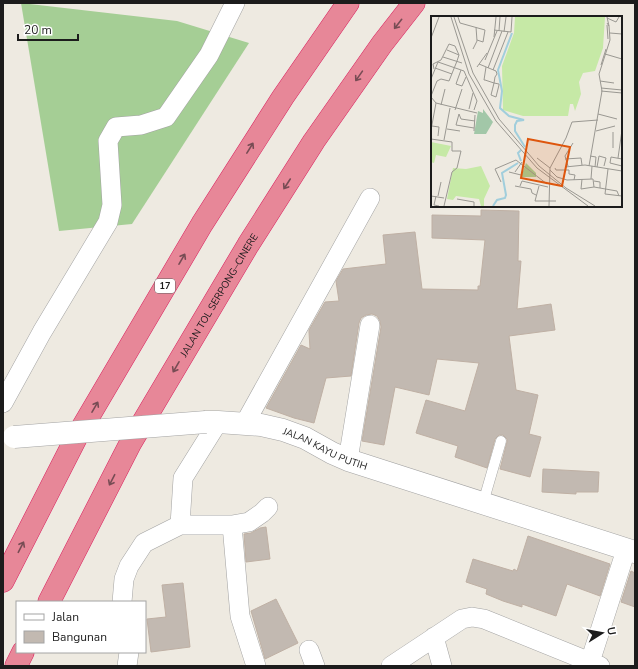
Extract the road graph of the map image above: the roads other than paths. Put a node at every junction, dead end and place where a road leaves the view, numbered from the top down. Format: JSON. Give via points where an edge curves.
{"nodes":[{"id":1,"x":235,"y":3,"type":"edge"},
{"id":2,"x":348,"y":3,"type":"edge"},
{"id":3,"x":414,"y":3,"type":"edge"},
{"id":4,"x":370,"y":198,"type":"dead end"},
{"id":5,"x":370,"y":325,"type":"dead end"},
{"id":6,"x":3,"y":403,"type":"edge"},
{"id":7,"x":212,"y":422,"type":"junction"},
{"id":8,"x":245,"y":423,"type":"junction"},
{"id":9,"x":9,"y":438,"type":"edge"},
{"id":10,"x":501,"y":441,"type":"dead end"},
{"id":11,"x":348,"y":460,"type":"junction"},
{"id":12,"x":483,"y":503,"type":"junction"},
{"id":13,"x":268,"y":507,"type":"dead end"},
{"id":14,"x":180,"y":525,"type":"junction"},
{"id":15,"x":232,"y":525,"type":"junction"},
{"id":16,"x":630,"y":551,"type":"edge"},
{"id":17,"x":3,"y":581,"type":"edge"},
{"id":18,"x":50,"y":601,"type":"edge"},
{"id":19,"x":122,"y":601,"type":"edge"},
{"id":20,"x":434,"y":637,"type":"junction"},
{"id":21,"x":22,"y":653,"type":"edge"},
{"id":22,"x":129,"y":653,"type":"edge"},
{"id":23,"x":563,"y":658,"type":"edge"},
{"id":24,"x":595,"y":664,"type":"edge"},
{"id":25,"x":16,"y":666,"type":"edge"},
{"id":26,"x":127,"y":666,"type":"edge"},
{"id":27,"x":256,"y":666,"type":"edge"},
{"id":28,"x":391,"y":666,"type":"edge"},
{"id":29,"x":442,"y":666,"type":"edge"}],
"edges":[{"from":1,"to":6,"type":"street","via":[[209,55],[166,117],[141,125],[116,127],[108,141],[112,205],[108,222]]},
{"from":17,"to":2,"type":"highway","number":"17","one_way":true,"via":[[76,438],[202,224],[283,97]]},
{"from":3,"to":18,"type":"highway","name":"JALAN TOL SERPONG–CINERE","one_way":true,"via":[[314,141],[248,245],[130,444]]},
{"from":4,"to":8,"type":"street"},
{"from":5,"to":11,"type":"street"},
{"from":7,"to":8,"type":"street","name":"JALAN KAYU PUTIH"},
{"from":7,"to":9,"type":"street","name":"JALAN KAYU PUTIH","bridge":true},
{"from":7,"to":14,"type":"street","via":[[183,478]]},
{"from":8,"to":11,"type":"street","name":"JALAN KAYU PUTIH","via":[[282,430],[305,438]]},
{"from":10,"to":12,"type":"lane"},
{"from":11,"to":12,"type":"street","name":"JALAN KAYU PUTIH"},
{"from":12,"to":16,"type":"street","name":"JALAN KAYU PUTIH"},
{"from":13,"to":15,"type":"street","via":[[249,522]]},
{"from":14,"to":15,"type":"street"},
{"from":14,"to":19,"type":"street","via":[[144,543],[124,579]]},
{"from":15,"to":27,"type":"street","via":[[240,616]]},
{"from":16,"to":24,"type":"street"},
{"from":20,"to":23,"type":"street","via":[[462,619],[472,617],[484,620]]},
{"from":20,"to":28,"type":"street"},
{"from":20,"to":29,"type":"street"},
{"from":21,"to":25,"type":"highway"},
{"from":22,"to":26,"type":"street"},
{"from":23,"to":24,"type":"street"}]}
